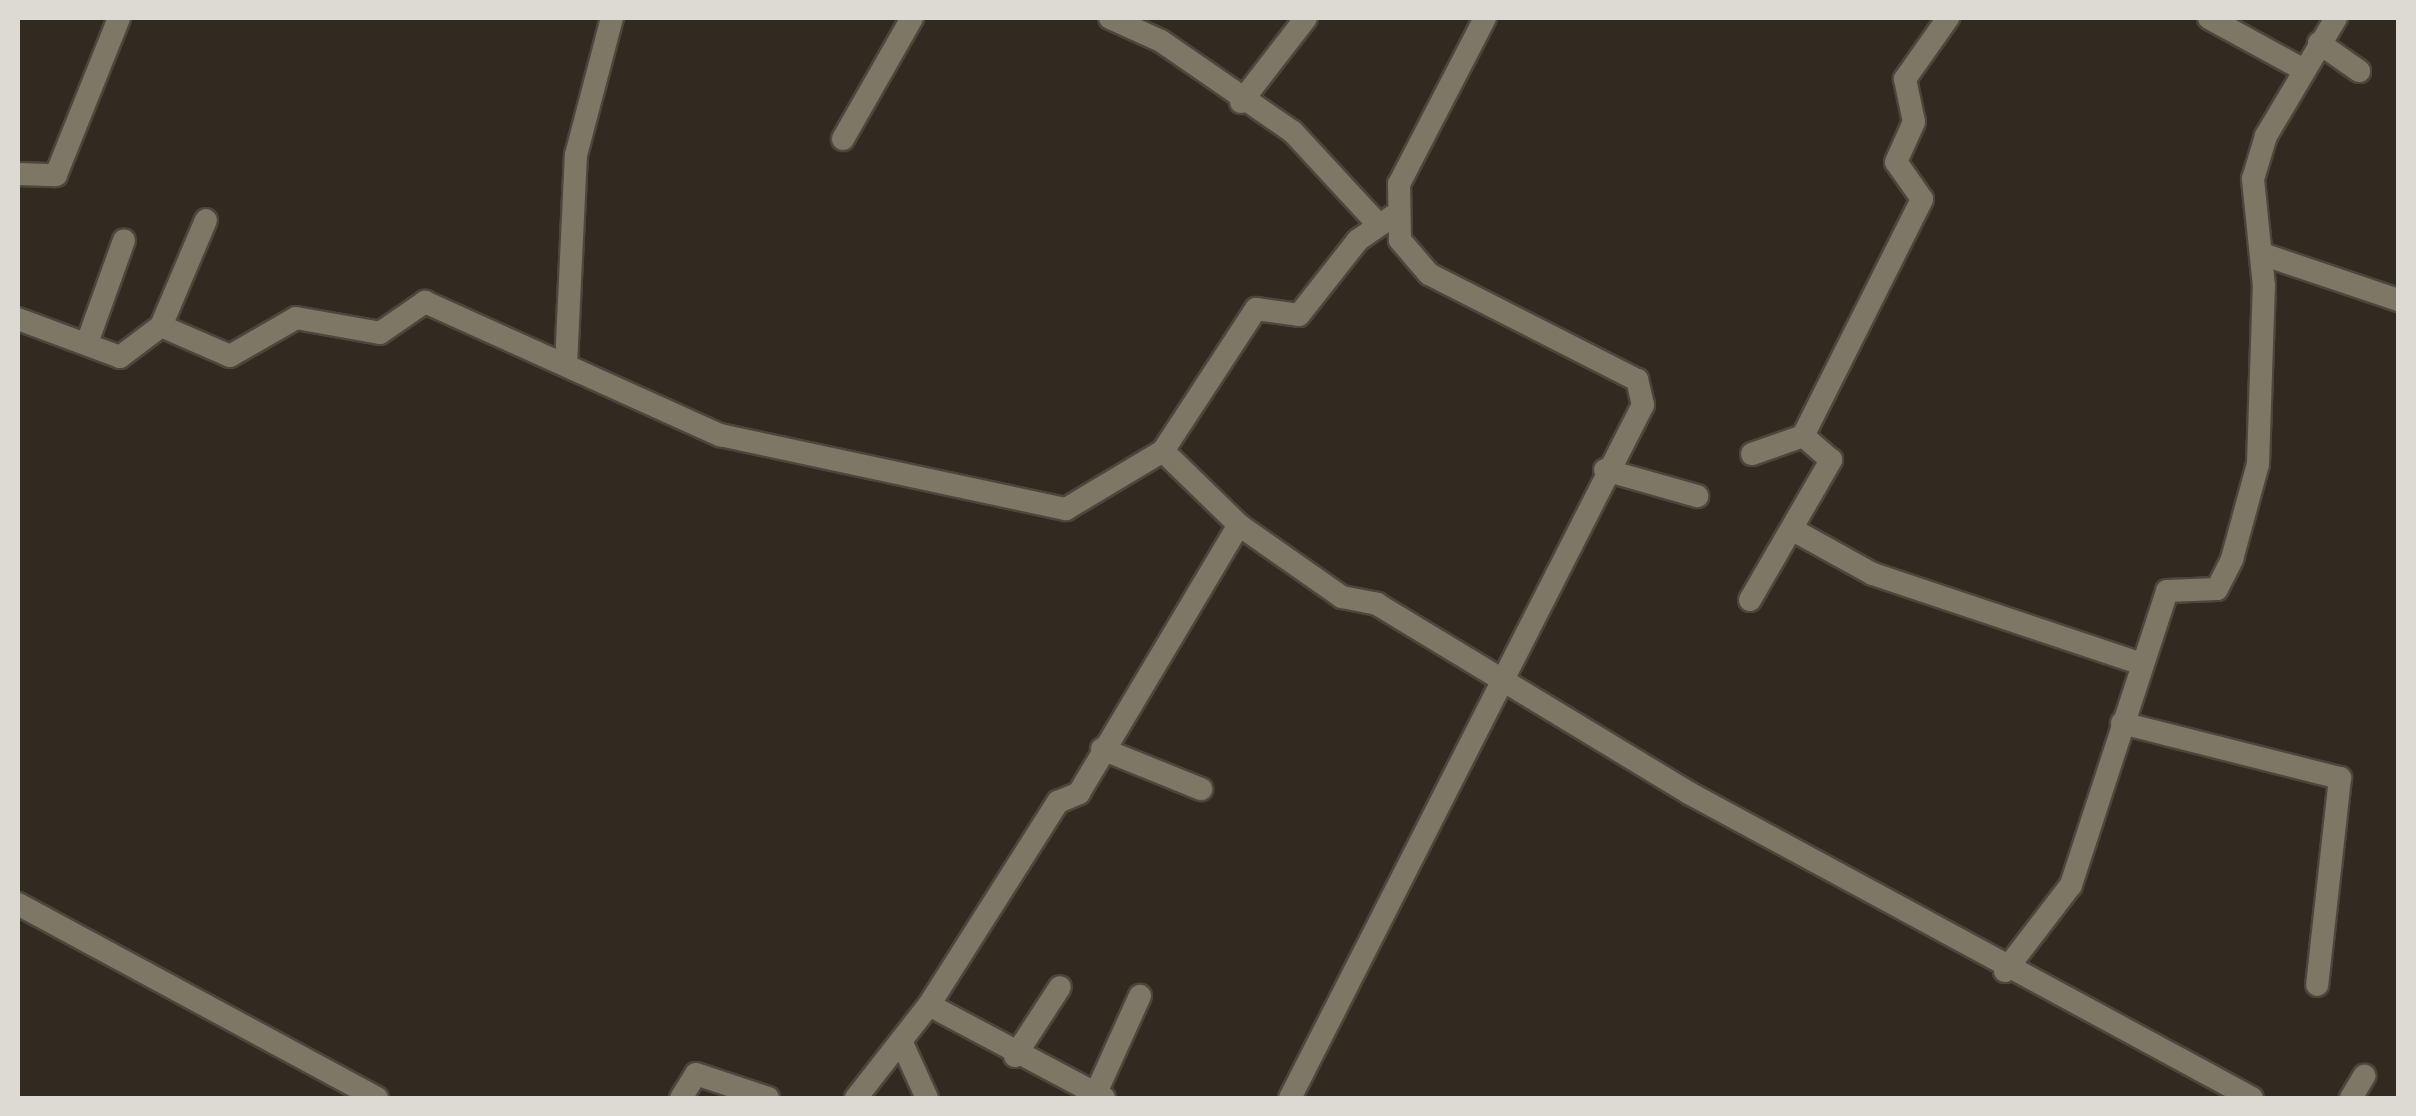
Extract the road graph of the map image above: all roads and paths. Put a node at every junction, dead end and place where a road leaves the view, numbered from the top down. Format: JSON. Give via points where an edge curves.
{"nodes":[{"id":1,"x":120,"y":18,"type":"edge"},
{"id":2,"x":612,"y":18,"type":"edge"},
{"id":3,"x":912,"y":18,"type":"edge"},
{"id":4,"x":1110,"y":18,"type":"edge"},
{"id":5,"x":1306,"y":18,"type":"edge"},
{"id":6,"x":1948,"y":18,"type":"edge"},
{"id":7,"x":2209,"y":18,"type":"edge"},
{"id":8,"x":2336,"y":18,"type":"edge"},
{"id":9,"x":1480,"y":19,"type":"edge"},
{"id":10,"x":2319,"y":43,"type":"junction"},
{"id":11,"x":2304,"y":70,"type":"junction"},
{"id":12,"x":2359,"y":71,"type":"dead end"},
{"id":13,"x":1241,"y":102,"type":"junction"},
{"id":14,"x":843,"y":139,"type":"dead end"},
{"id":15,"x":18,"y":174,"type":"edge"},
{"id":16,"x":1384,"y":219,"type":"junction"},
{"id":17,"x":206,"y":220,"type":"dead end"},
{"id":18,"x":124,"y":240,"type":"dead end"},
{"id":19,"x":2262,"y":254,"type":"junction"},
{"id":20,"x":2398,"y":300,"type":"edge"},
{"id":21,"x":18,"y":319,"type":"edge"},
{"id":22,"x":162,"y":326,"type":"junction"},
{"id":23,"x":87,"y":343,"type":"junction"},
{"id":24,"x":566,"y":365,"type":"junction"},
{"id":25,"x":1803,"y":436,"type":"junction"},
{"id":26,"x":1162,"y":451,"type":"junction"},
{"id":27,"x":1752,"y":454,"type":"dead end"},
{"id":28,"x":1605,"y":470,"type":"junction"},
{"id":29,"x":1698,"y":496,"type":"dead end"},
{"id":30,"x":1239,"y":525,"type":"junction"},
{"id":31,"x":1795,"y":531,"type":"junction"},
{"id":32,"x":1750,"y":600,"type":"dead end"},
{"id":33,"x":2142,"y":664,"type":"junction"},
{"id":34,"x":1504,"y":686,"type":"junction"},
{"id":35,"x":2122,"y":723,"type":"junction"},
{"id":36,"x":1102,"y":748,"type":"junction"},
{"id":37,"x":1201,"y":789,"type":"dead end"},
{"id":38,"x":18,"y":904,"type":"edge"},
{"id":39,"x":2005,"y":971,"type":"junction"},
{"id":40,"x":2318,"y":984,"type":"dead end"},
{"id":41,"x":1060,"y":987,"type":"dead end"},
{"id":42,"x":1140,"y":996,"type":"dead end"},
{"id":43,"x":928,"y":1005,"type":"junction"},
{"id":44,"x":901,"y":1042,"type":"junction"},
{"id":45,"x":1015,"y":1056,"type":"junction"},
{"id":46,"x":2364,"y":1076,"type":"dead end"},
{"id":47,"x":2219,"y":1091,"type":"edge"},
{"id":48,"x":1099,"y":1097,"type":"edge"},
{"id":49,"x":376,"y":1098,"type":"edge"},
{"id":50,"x":681,"y":1098,"type":"edge"},
{"id":51,"x":768,"y":1098,"type":"edge"},
{"id":52,"x":856,"y":1098,"type":"edge"},
{"id":53,"x":927,"y":1098,"type":"edge"},
{"id":54,"x":1290,"y":1098,"type":"edge"},
{"id":55,"x":2252,"y":1098,"type":"edge"},
{"id":56,"x":2351,"y":1098,"type":"edge"}],
"edges":[{"from":1,"to":15,"type":"street","via":[[56,175]]},
{"from":2,"to":24,"type":"street","via":[[576,156]]},
{"from":3,"to":14,"type":"street"},
{"from":4,"to":13,"type":"street","via":[[1162,41]]},
{"from":5,"to":13,"type":"street"},
{"from":6,"to":25,"type":"street","via":[[1904,79],[1914,122],[1896,162],[1922,199]]},
{"from":7,"to":11,"type":"street"},
{"from":8,"to":10,"type":"street"},
{"from":9,"to":16,"type":"street"},
{"from":10,"to":11,"type":"street"},
{"from":10,"to":12,"type":"street"},
{"from":11,"to":19,"type":"street","via":[[2253,179]]},
{"from":13,"to":16,"type":"street","via":[[1315,150]]},
{"from":16,"to":26,"type":"street","via":[[1299,315],[1256,309]]},
{"from":16,"to":28,"type":"street","via":[[1429,274],[1637,380],[1639,417]]},
{"from":17,"to":22,"type":"street"},
{"from":18,"to":23,"type":"street"},
{"from":19,"to":20,"type":"street"},
{"from":19,"to":33,"type":"street","via":[[2258,464],[2232,559],[2217,588],[2167,591]]},
{"from":21,"to":23,"type":"street"},
{"from":22,"to":23,"type":"street","via":[[126,356]]},
{"from":22,"to":24,"type":"street","via":[[230,356],[296,318],[380,333],[425,302]]},
{"from":24,"to":26,"type":"street","via":[[720,435],[1050,507],[1076,505]]},
{"from":25,"to":27,"type":"street"},
{"from":25,"to":31,"type":"street","via":[[1831,456]]},
{"from":26,"to":30,"type":"street"},
{"from":28,"to":29,"type":"street"},
{"from":28,"to":34,"type":"street"},
{"from":30,"to":34,"type":"street","via":[[1342,597],[1377,604]]},
{"from":30,"to":36,"type":"street"},
{"from":31,"to":32,"type":"street"},
{"from":31,"to":33,"type":"street","via":[[1873,574]]},
{"from":33,"to":35,"type":"street"},
{"from":34,"to":39,"type":"street"},
{"from":34,"to":54,"type":"street"},
{"from":35,"to":39,"type":"street","via":[[2071,884]]},
{"from":35,"to":40,"type":"street","via":[[2340,778]]},
{"from":36,"to":37,"type":"street"},
{"from":36,"to":43,"type":"street"},
{"from":38,"to":49,"type":"street"},
{"from":39,"to":47,"type":"street"},
{"from":41,"to":45,"type":"street"},
{"from":42,"to":48,"type":"street"},
{"from":43,"to":44,"type":"street"},
{"from":43,"to":45,"type":"street"},
{"from":44,"to":52,"type":"street"},
{"from":44,"to":53,"type":"street"},
{"from":45,"to":48,"type":"street"},
{"from":46,"to":56,"type":"street"},
{"from":47,"to":55,"type":"street"},
{"from":50,"to":51,"type":"street","via":[[696,1074]]}]}
